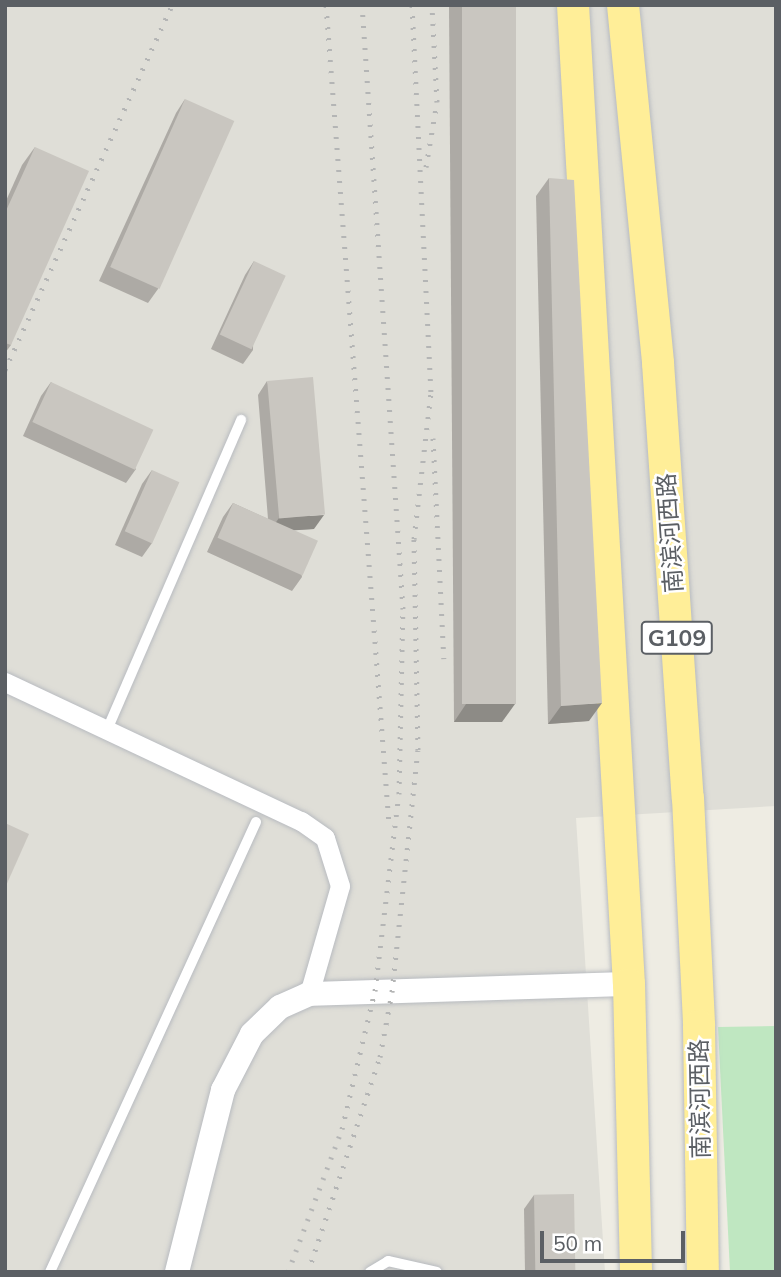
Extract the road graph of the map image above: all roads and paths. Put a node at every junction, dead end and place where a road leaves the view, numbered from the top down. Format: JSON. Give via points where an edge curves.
{"nodes":[{"id":1,"x":573,"y":5,"type":"edge"},
{"id":2,"x":623,"y":5,"type":"edge"},
{"id":3,"x":241,"y":420,"type":"dead end"},
{"id":4,"x":5,"y":682,"type":"edge"},
{"id":5,"x":107,"y":730,"type":"junction"},
{"id":6,"x":256,"y":822,"type":"dead end"},
{"id":7,"x":629,"y":984,"type":"junction"},
{"id":8,"x":309,"y":995,"type":"junction"},
{"id":9,"x":50,"y":1272,"type":"edge"},
{"id":10,"x":177,"y":1272,"type":"edge"},
{"id":11,"x":370,"y":1272,"type":"edge"},
{"id":12,"x":437,"y":1272,"type":"edge"},
{"id":13,"x":636,"y":1272,"type":"edge"},
{"id":14,"x":703,"y":1272,"type":"edge"}],
"edges":[{"from":1,"to":7,"type":"highway","number":"G109"},
{"from":2,"to":14,"type":"highway","name":"南滨河西路","number":"G109","via":[[658,363],[688,798],[699,1026]]},
{"from":3,"to":5,"type":"lane"},
{"from":4,"to":5,"type":"street"},
{"from":5,"to":8,"type":"street","via":[[301,821],[325,838],[340,886]]},
{"from":6,"to":9,"type":"lane"},
{"from":7,"to":8,"type":"street"},
{"from":7,"to":13,"type":"highway","number":"G109"},
{"from":8,"to":10,"type":"street","via":[[280,1007],[252,1034],[237,1059],[223,1090]]},
{"from":11,"to":12,"type":"lane","via":[[388,1261]]}]}
